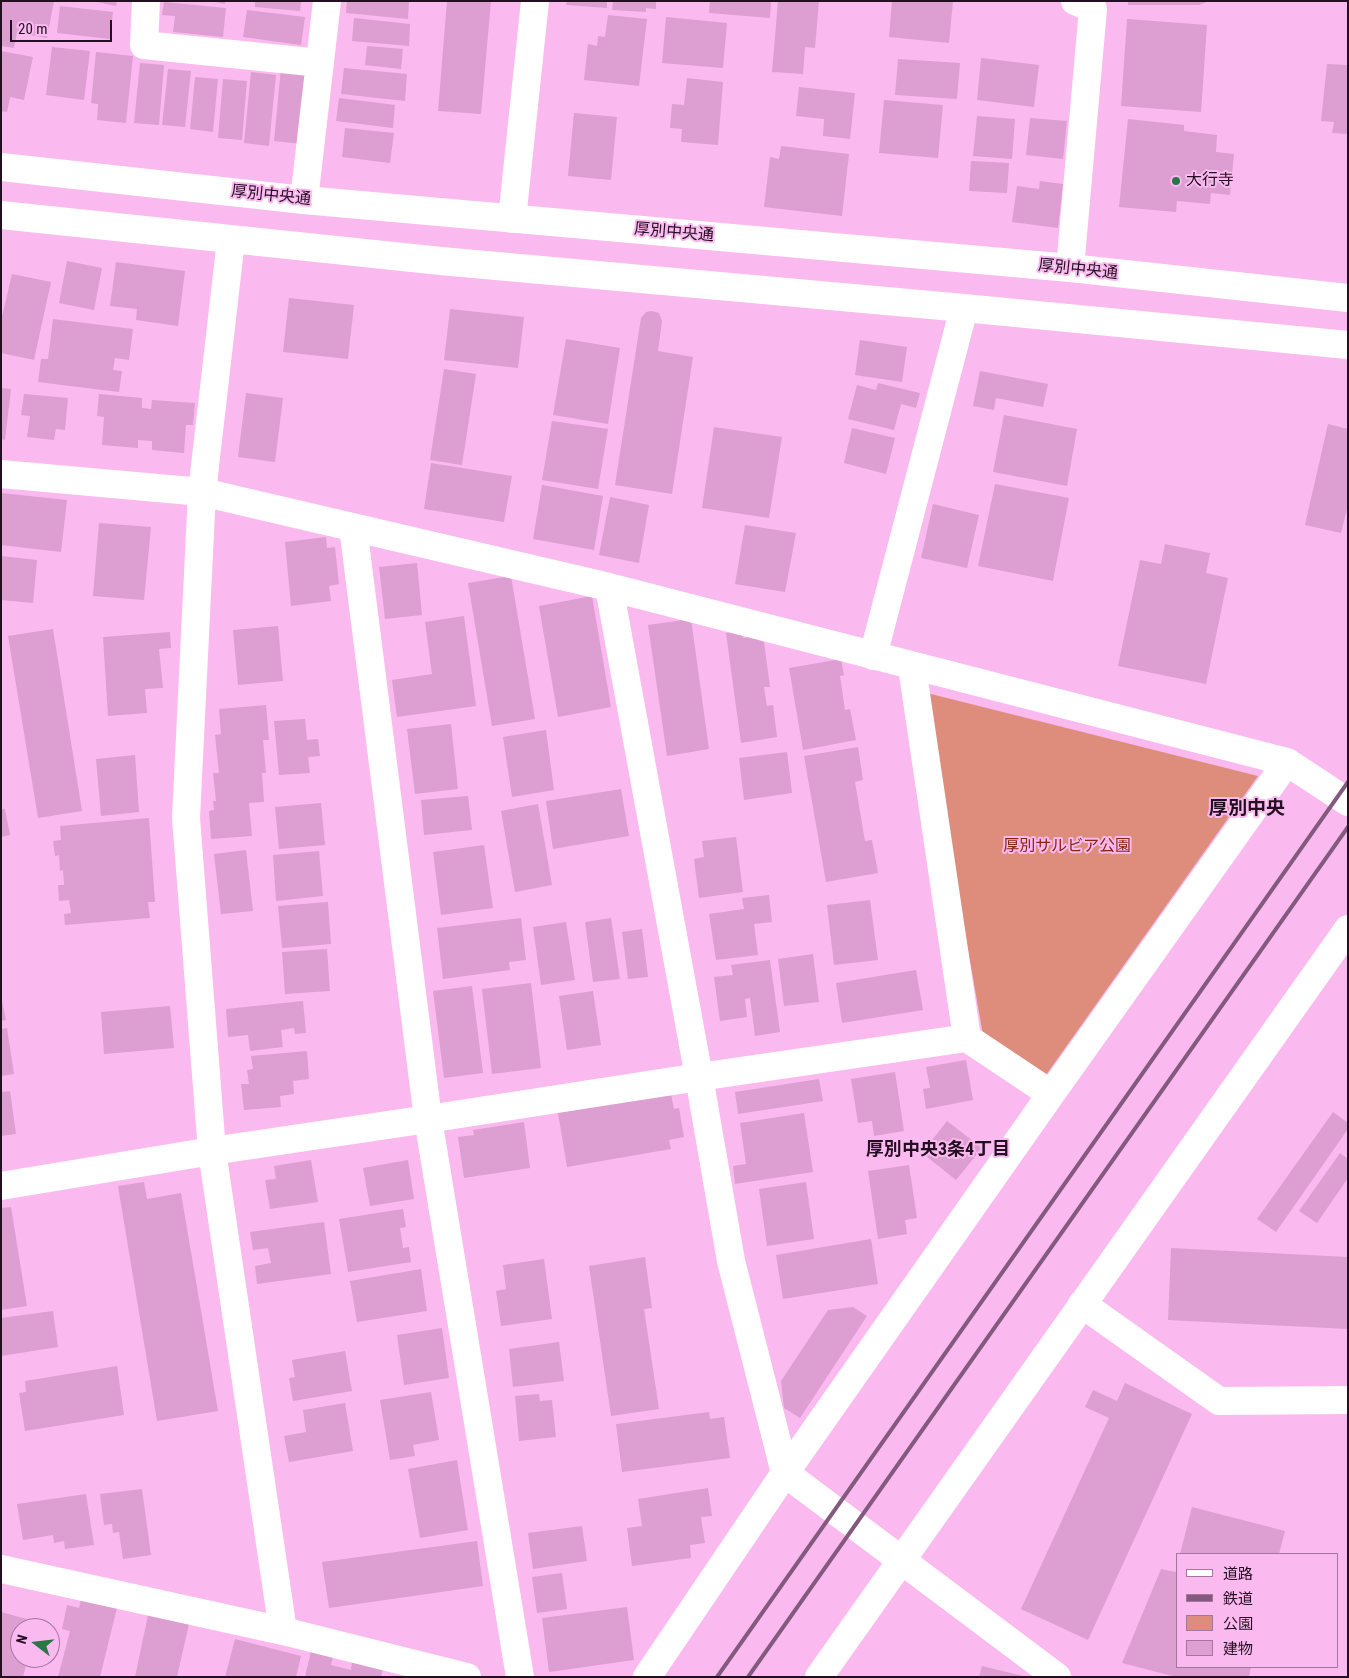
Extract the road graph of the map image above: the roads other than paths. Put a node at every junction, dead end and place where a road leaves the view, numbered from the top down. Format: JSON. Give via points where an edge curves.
{"nodes":[{"id":1,"x":146,"y":1,"type":"edge"},
{"id":2,"x":327,"y":1,"type":"edge"},
{"id":3,"x":535,"y":1,"type":"edge"},
{"id":4,"x":1075,"y":1,"type":"edge"},
{"id":5,"x":320,"y":62,"type":"junction"},
{"id":6,"x":1,"y":167,"type":"edge"},
{"id":7,"x":304,"y":200,"type":"junction"},
{"id":8,"x":1,"y":215,"type":"edge"},
{"id":9,"x":512,"y":218,"type":"junction"},
{"id":10,"x":231,"y":240,"type":"junction"},
{"id":11,"x":1070,"y":268,"type":"junction"},
{"id":12,"x":1348,"y":298,"type":"edge"},
{"id":13,"x":964,"y":308,"type":"junction"},
{"id":14,"x":1348,"y":345,"type":"edge"},
{"id":15,"x":1,"y":474,"type":"edge"},
{"id":16,"x":202,"y":492,"type":"junction"},
{"id":17,"x":353,"y":527,"type":"junction"},
{"id":18,"x":609,"y":587,"type":"junction"},
{"id":19,"x":873,"y":656,"type":"junction"},
{"id":20,"x":912,"y":667,"type":"junction"},
{"id":21,"x":1287,"y":762,"type":"junction"},
{"id":22,"x":1348,"y":802,"type":"edge"},
{"id":23,"x":1348,"y":929,"type":"edge"},
{"id":24,"x":968,"y":1038,"type":"junction"},
{"id":25,"x":699,"y":1077,"type":"junction"},
{"id":26,"x":1051,"y":1094,"type":"junction"},
{"id":27,"x":428,"y":1120,"type":"junction"},
{"id":28,"x":212,"y":1151,"type":"junction"},
{"id":29,"x":1,"y":1186,"type":"edge"},
{"id":30,"x":1082,"y":1304,"type":"junction"},
{"id":31,"x":1348,"y":1400,"type":"edge"},
{"id":32,"x":785,"y":1473,"type":"junction"},
{"id":33,"x":901,"y":1560,"type":"junction"},
{"id":34,"x":1,"y":1569,"type":"edge"},
{"id":35,"x":283,"y":1631,"type":"junction"},
{"id":36,"x":467,"y":1677,"type":"edge"},
{"id":37,"x":520,"y":1677,"type":"edge"},
{"id":38,"x":647,"y":1677,"type":"edge"},
{"id":39,"x":818,"y":1677,"type":"edge"},
{"id":40,"x":1057,"y":1677,"type":"edge"}],
"edges":[{"from":1,"to":5,"type":"street","via":[[144,45]]},
{"from":2,"to":5,"type":"street"},
{"from":3,"to":9,"type":"street"},
{"from":4,"to":11,"type":"street","via":[[1093,9]]},
{"from":5,"to":7,"type":"street"},
{"from":6,"to":7,"type":"street","name":"厚別中央通"},
{"from":7,"to":9,"type":"street","name":"厚別中央通"},
{"from":8,"to":10,"type":"street"},
{"from":9,"to":11,"type":"street","name":"厚別中央通"},
{"from":10,"to":13,"type":"street"},
{"from":10,"to":16,"type":"street"},
{"from":11,"to":12,"type":"street","name":"厚別中央通"},
{"from":13,"to":14,"type":"street"},
{"from":13,"to":19,"type":"street"},
{"from":15,"to":16,"type":"street"},
{"from":16,"to":17,"type":"street"},
{"from":16,"to":28,"type":"street","via":[[186,818]]},
{"from":17,"to":18,"type":"street"},
{"from":17,"to":27,"type":"street"},
{"from":18,"to":19,"type":"street"},
{"from":18,"to":25,"type":"street"},
{"from":19,"to":20,"type":"street"},
{"from":20,"to":21,"type":"street"},
{"from":20,"to":24,"type":"street"},
{"from":21,"to":22,"type":"street"},
{"from":21,"to":26,"type":"street"},
{"from":23,"to":30,"type":"street"},
{"from":24,"to":25,"type":"street"},
{"from":24,"to":26,"type":"street"},
{"from":25,"to":27,"type":"street"},
{"from":25,"to":32,"type":"street","via":[[731,1261]]},
{"from":26,"to":32,"type":"street"},
{"from":27,"to":28,"type":"street"},
{"from":27,"to":37,"type":"street"},
{"from":28,"to":29,"type":"street"},
{"from":28,"to":35,"type":"street"},
{"from":30,"to":31,"type":"street","via":[[1219,1401]]},
{"from":30,"to":33,"type":"street"},
{"from":32,"to":33,"type":"street"},
{"from":32,"to":38,"type":"street"},
{"from":33,"to":39,"type":"street"},
{"from":33,"to":40,"type":"street"},
{"from":34,"to":35,"type":"street"},
{"from":35,"to":36,"type":"street"}]}
